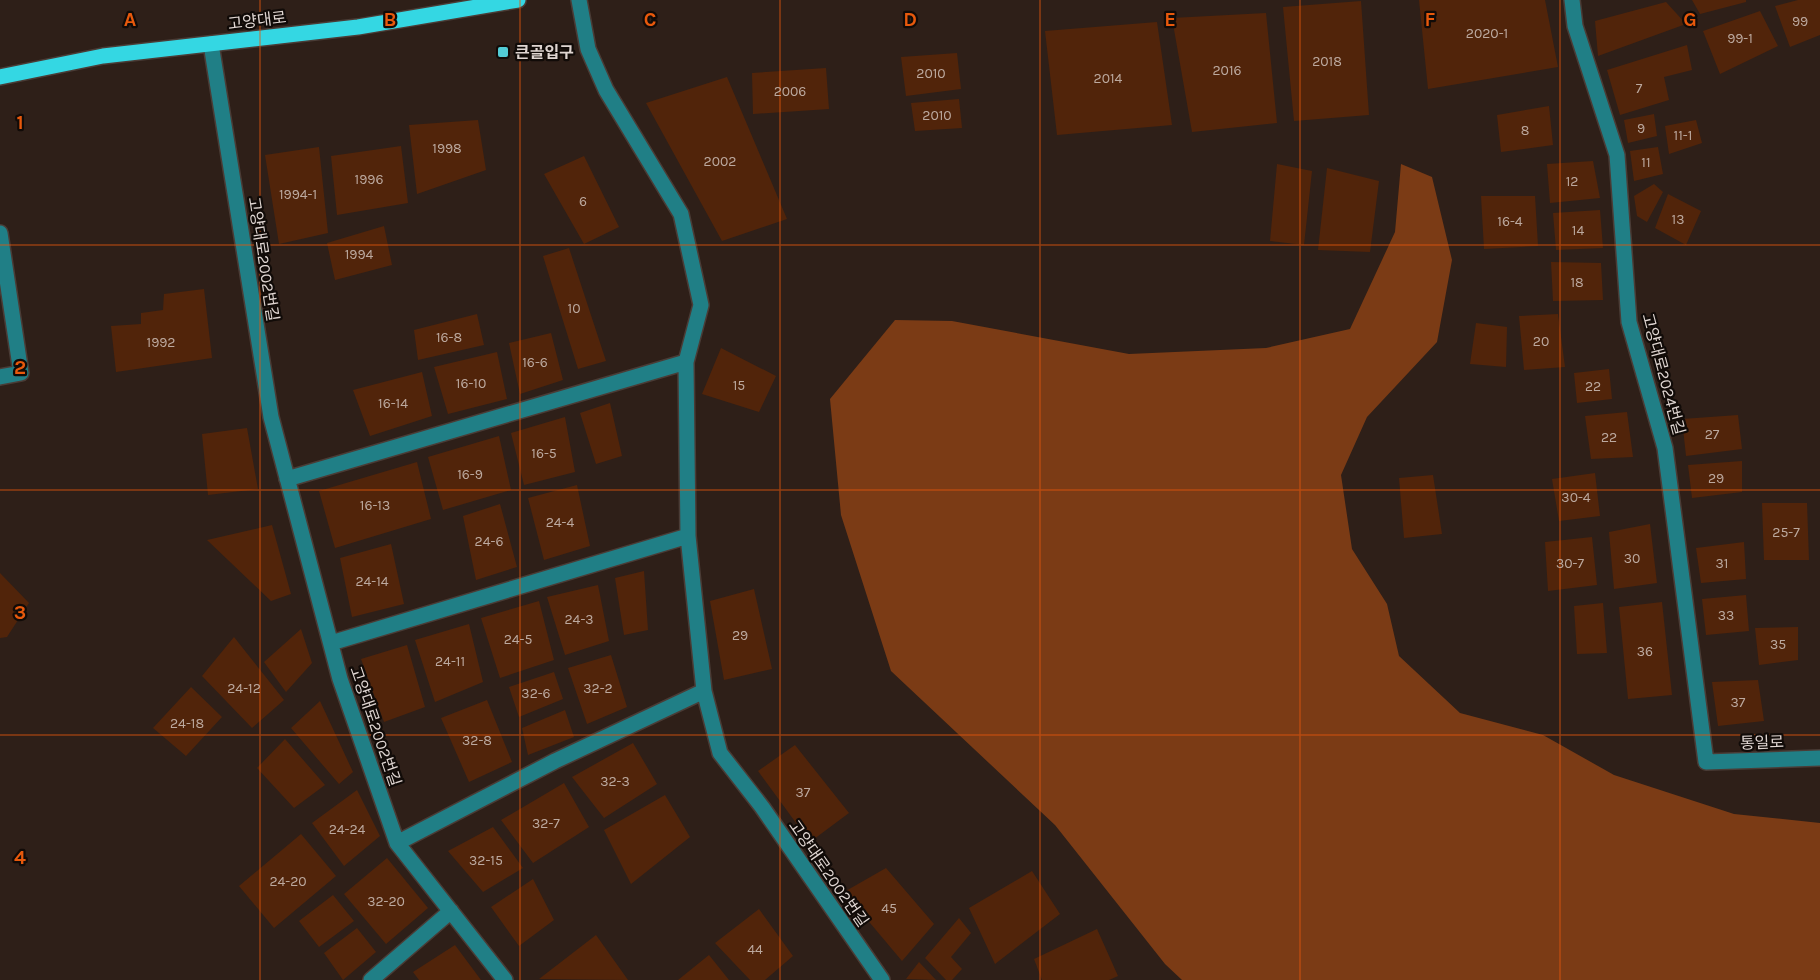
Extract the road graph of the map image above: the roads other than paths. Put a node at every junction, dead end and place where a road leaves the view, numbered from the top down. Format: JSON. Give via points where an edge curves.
{"nodes":[{"id":1,"x":518,"y":0,"type":"edge"},
{"id":2,"x":579,"y":0,"type":"edge"},
{"id":3,"x":1572,"y":0,"type":"edge"},
{"id":4,"x":211,"y":44,"type":"junction"},
{"id":5,"x":0,"y":77,"type":"edge"},
{"id":6,"x":0,"y":233,"type":"edge"},
{"id":7,"x":6,"y":323,"type":"edge"},
{"id":8,"x":686,"y":362,"type":"junction"},
{"id":9,"x":0,"y":377,"type":"edge"},
{"id":10,"x":288,"y":479,"type":"junction"},
{"id":11,"x":688,"y":536,"type":"junction"},
{"id":12,"x":331,"y":643,"type":"junction"},
{"id":13,"x":704,"y":691,"type":"junction"},
{"id":14,"x":1820,"y":758,"type":"edge"},
{"id":15,"x":1706,"y":762,"type":"joint"},
{"id":16,"x":397,"y":843,"type":"junction"},
{"id":17,"x":451,"y":911,"type":"junction"},
{"id":18,"x":370,"y":980,"type":"edge"},
{"id":19,"x":506,"y":980,"type":"edge"},
{"id":20,"x":881,"y":980,"type":"edge"}],
"edges":[{"from":1,"to":4,"type":"main road","name":"고양대로","via":[[358,27]]},
{"from":2,"to":8,"type":"street","name":"고양대로2002번길","via":[[588,49],[606,90],[681,214],[701,305]]},
{"from":3,"to":15,"type":"street","name":"고양대로2024번길","via":[[1575,26],[1617,155],[1629,322],[1665,448]]},
{"from":4,"to":5,"type":"main road","name":"고양대로","via":[[103,56]]},
{"from":4,"to":10,"type":"street","name":"고양대로2002번길","via":[[271,417]]},
{"from":6,"to":7,"type":"street"},
{"from":7,"to":9,"type":"street","via":[[21,373]]},
{"from":8,"to":10,"type":"street"},
{"from":8,"to":11,"type":"street","name":"고양대로2002번길"},
{"from":10,"to":12,"type":"street","name":"고양대로2002번길"},
{"from":11,"to":12,"type":"street"},
{"from":11,"to":13,"type":"street","name":"고양대로2002번길"},
{"from":12,"to":16,"type":"street","name":"고양대로2002번길"},
{"from":13,"to":16,"type":"street","via":[[555,761]]},
{"from":13,"to":20,"type":"street","name":"고양대로2002번길","via":[[720,753],[762,807]]},
{"from":14,"to":15,"type":"street","name":"통일로"},
{"from":16,"to":17,"type":"street","name":"고양대로2002번길"},
{"from":17,"to":18,"type":"street"},
{"from":17,"to":19,"type":"street","name":"고양대로2002번길"}]}
